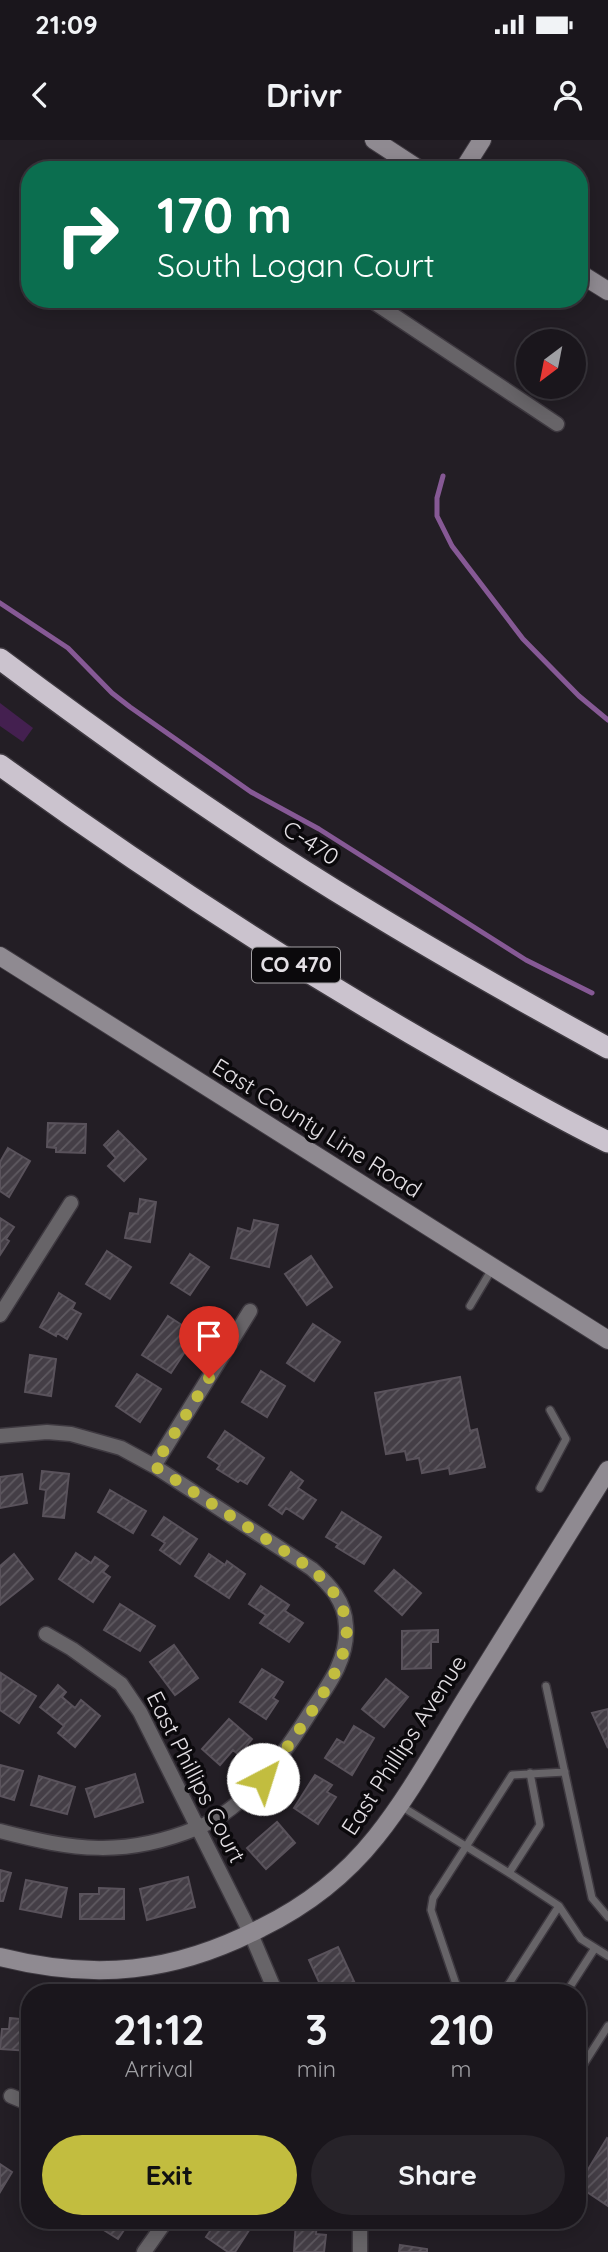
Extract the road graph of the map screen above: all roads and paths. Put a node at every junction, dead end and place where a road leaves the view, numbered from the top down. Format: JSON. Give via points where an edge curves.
{"nodes":[{"id":1,"x":374,"y":140,"type":"edge"},
{"id":2,"x":482,"y":140,"type":"edge"},
{"id":3,"x":406,"y":161,"type":"edge"},
{"id":4,"x":469,"y":161,"type":"edge"},
{"id":5,"x":588,"y":279,"type":"edge"},
{"id":6,"x":608,"y":291,"type":"edge"},
{"id":7,"x":384,"y":308,"type":"edge"},
{"id":8,"x":557,"y":424,"type":"dead end"},
{"id":9,"x":0,"y":659,"type":"edge"},
{"id":10,"x":0,"y":765,"type":"edge"},
{"id":11,"x":0,"y":956,"type":"edge"},
{"id":12,"x":534,"y":1007,"type":"junction"},
{"id":13,"x":608,"y":1031,"type":"edge"},
{"id":14,"x":608,"y":1048,"type":"edge"},
{"id":15,"x":607,"y":1143,"type":"edge"},
{"id":16,"x":71,"y":1203,"type":"dead end"},
{"id":17,"x":492,"y":1269,"type":"junction"},
{"id":18,"x":470,"y":1306,"type":"dead end"},
{"id":19,"x":250,"y":1311,"type":"dead end"},
{"id":20,"x":0,"y":1315,"type":"edge"},
{"id":21,"x":608,"y":1340,"type":"edge"},
{"id":22,"x":550,"y":1410,"type":"dead end"},
{"id":23,"x":0,"y":1436,"type":"edge"},
{"id":24,"x":154,"y":1466,"type":"junction"},
{"id":25,"x":608,"y":1471,"type":"edge"},
{"id":26,"x":540,"y":1488,"type":"dead end"},
{"id":27,"x":46,"y":1633,"type":"dead end"},
{"id":28,"x":546,"y":1686,"type":"dead end"},
{"id":29,"x":565,"y":1772,"type":"junction"},
{"id":30,"x":530,"y":1773,"type":"junction"},
{"id":31,"x":399,"y":1805,"type":"junction"},
{"id":32,"x":197,"y":1828,"type":"junction"},
{"id":33,"x":0,"y":1831,"type":"edge"},
{"id":34,"x":466,"y":1847,"type":"junction"},
{"id":35,"x":509,"y":1874,"type":"junction"},
{"id":36,"x":559,"y":1906,"type":"junction"},
{"id":37,"x":608,"y":1917,"type":"edge"},
{"id":38,"x":251,"y":1934,"type":"junction"},
{"id":39,"x":595,"y":1948,"type":"junction"},
{"id":40,"x":0,"y":1956,"type":"edge"},
{"id":41,"x":608,"y":1956,"type":"edge"},
{"id":42,"x":272,"y":1984,"type":"edge"},
{"id":43,"x":456,"y":1984,"type":"edge"},
{"id":44,"x":509,"y":1984,"type":"edge"},
{"id":45,"x":572,"y":1984,"type":"edge"},
{"id":46,"x":608,"y":2026,"type":"edge"},
{"id":47,"x":586,"y":2061,"type":"edge"},
{"id":48,"x":11,"y":2096,"type":"dead end"},
{"id":49,"x":21,"y":2100,"type":"edge"},
{"id":50,"x":161,"y":2229,"type":"edge"},
{"id":51,"x":360,"y":2229,"type":"edge"},
{"id":52,"x":145,"y":2252,"type":"edge"},
{"id":53,"x":360,"y":2252,"type":"edge"}],
"edges":[{"from":1,"to":3,"type":"street"},
{"from":2,"to":4,"type":"street"},
{"from":5,"to":6,"type":"street"},
{"from":7,"to":8,"type":"street"},
{"from":9,"to":12,"type":"highway","name":"C-470","via":[[277,854]]},
{"from":10,"to":15,"type":"highway","number":"CO 470","via":[[174,887],[311,974]]},
{"from":11,"to":17,"type":"street","name":"East County Line Road"},
{"from":12,"to":13,"type":"highway","via":[[582,1017]]},
{"from":12,"to":14,"type":"highway","name":"C-470"},
{"from":16,"to":20,"type":"street"},
{"from":17,"to":18,"type":"lane"},
{"from":17,"to":21,"type":"street","name":"East County Line Road"},
{"from":19,"to":24,"type":"street"},
{"from":22,"to":26,"type":"lane","via":[[566,1438]]},
{"from":23,"to":24,"type":"street","via":[[71,1434],[121,1448]]},
{"from":24,"to":32,"type":"street","via":[[312,1569],[339,1598],[346,1626],[344,1655],[284,1754],[236,1802]]},
{"from":25,"to":31,"type":"street","name":"East Phillips Avenue"},
{"from":27,"to":32,"type":"street","name":"East Phillips Court","via":[[121,1684],[140,1712]]},
{"from":28,"to":29,"type":"lane"},
{"from":29,"to":30,"type":"lane"},
{"from":29,"to":37,"type":"lane","via":[[592,1898]]},
{"from":30,"to":34,"type":"lane","via":[[512,1775]]},
{"from":30,"to":35,"type":"lane","via":[[540,1825]]},
{"from":31,"to":34,"type":"lane"},
{"from":31,"to":38,"type":"street","name":"East Phillips Avenue","via":[[349,1868],[301,1906]]},
{"from":32,"to":33,"type":"street","via":[[141,1846],[111,1849],[48,1844]]},
{"from":32,"to":38,"type":"street","name":"East Phillips Court"},
{"from":34,"to":35,"type":"lane"},
{"from":34,"to":43,"type":"lane","via":[[430,1910]]},
{"from":35,"to":36,"type":"lane"},
{"from":36,"to":39,"type":"lane","via":[[581,1939]]},
{"from":36,"to":44,"type":"lane"},
{"from":38,"to":40,"type":"street","name":"East Phillips Avenue","via":[[214,1951],[142,1968],[80,1970]]},
{"from":38,"to":42,"type":"street","name":"East Phillips Court"},
{"from":39,"to":41,"type":"lane"},
{"from":39,"to":45,"type":"lane"},
{"from":46,"to":47,"type":"lane"},
{"from":48,"to":49,"type":"street"},
{"from":50,"to":52,"type":"street"},
{"from":51,"to":53,"type":"street"}]}
